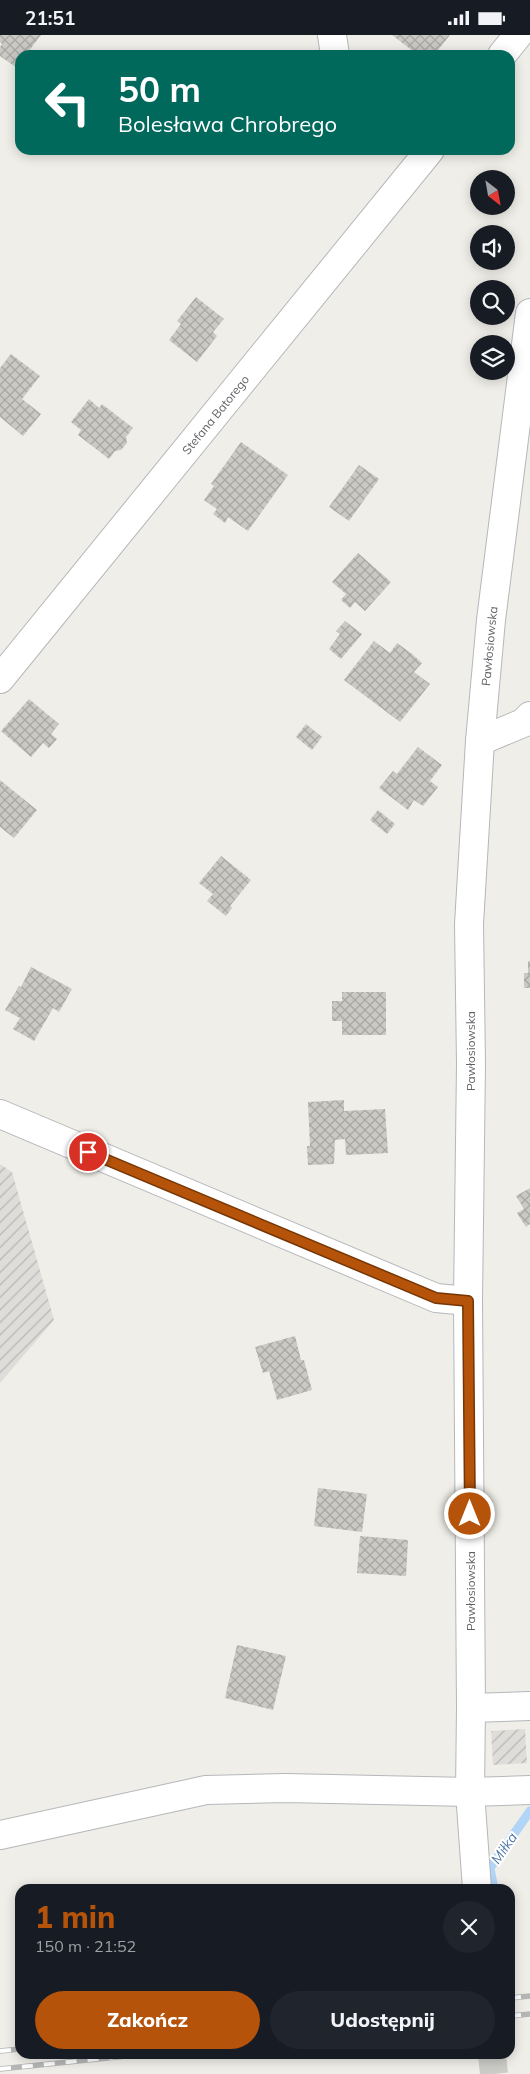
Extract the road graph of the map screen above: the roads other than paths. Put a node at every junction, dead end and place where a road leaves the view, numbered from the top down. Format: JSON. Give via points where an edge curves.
{"nodes":[{"id":1,"x":332,"y":35,"type":"edge"},
{"id":2,"x":518,"y":35,"type":"edge"},
{"id":3,"x":334,"y":50,"type":"edge"},
{"id":4,"x":506,"y":50,"type":"edge"},
{"id":5,"x":426,"y":155,"type":"edge"},
{"id":6,"x":530,"y":313,"type":"edge"},
{"id":7,"x":0,"y":679,"type":"edge"},
{"id":8,"x":530,"y":715,"type":"edge"},
{"id":9,"x":480,"y":741,"type":"junction"},
{"id":10,"x":0,"y":1114,"type":"edge"},
{"id":11,"x":468,"y":1301,"type":"junction"},
{"id":12,"x":530,"y":1706,"type":"edge"},
{"id":13,"x":472,"y":1708,"type":"junction"},
{"id":14,"x":530,"y":1790,"type":"edge"},
{"id":15,"x":470,"y":1792,"type":"junction"},
{"id":16,"x":0,"y":1835,"type":"edge"},
{"id":17,"x":477,"y":1884,"type":"edge"}],
"edges":[{"from":1,"to":3,"type":"street"},
{"from":2,"to":4,"type":"street"},
{"from":5,"to":7,"type":"street","name":"Stefana Batorego"},
{"from":6,"to":9,"type":"street","name":"Pawłosiowska","via":[[491,620]]},
{"from":8,"to":9,"type":"street","via":[[523,723]]},
{"from":9,"to":11,"type":"street","name":"Pawłosiowska","via":[[469,924]]},
{"from":10,"to":11,"type":"street","via":[[436,1298]]},
{"from":11,"to":13,"type":"street","name":"Pawłosiowska"},
{"from":12,"to":13,"type":"street"},
{"from":13,"to":15,"type":"street","name":"Pawłosiowska"},
{"from":14,"to":15,"type":"street"},
{"from":15,"to":16,"type":"street","via":[[286,1788],[206,1790]]},
{"from":15,"to":17,"type":"street","name":"Pawłosiowska"}]}
